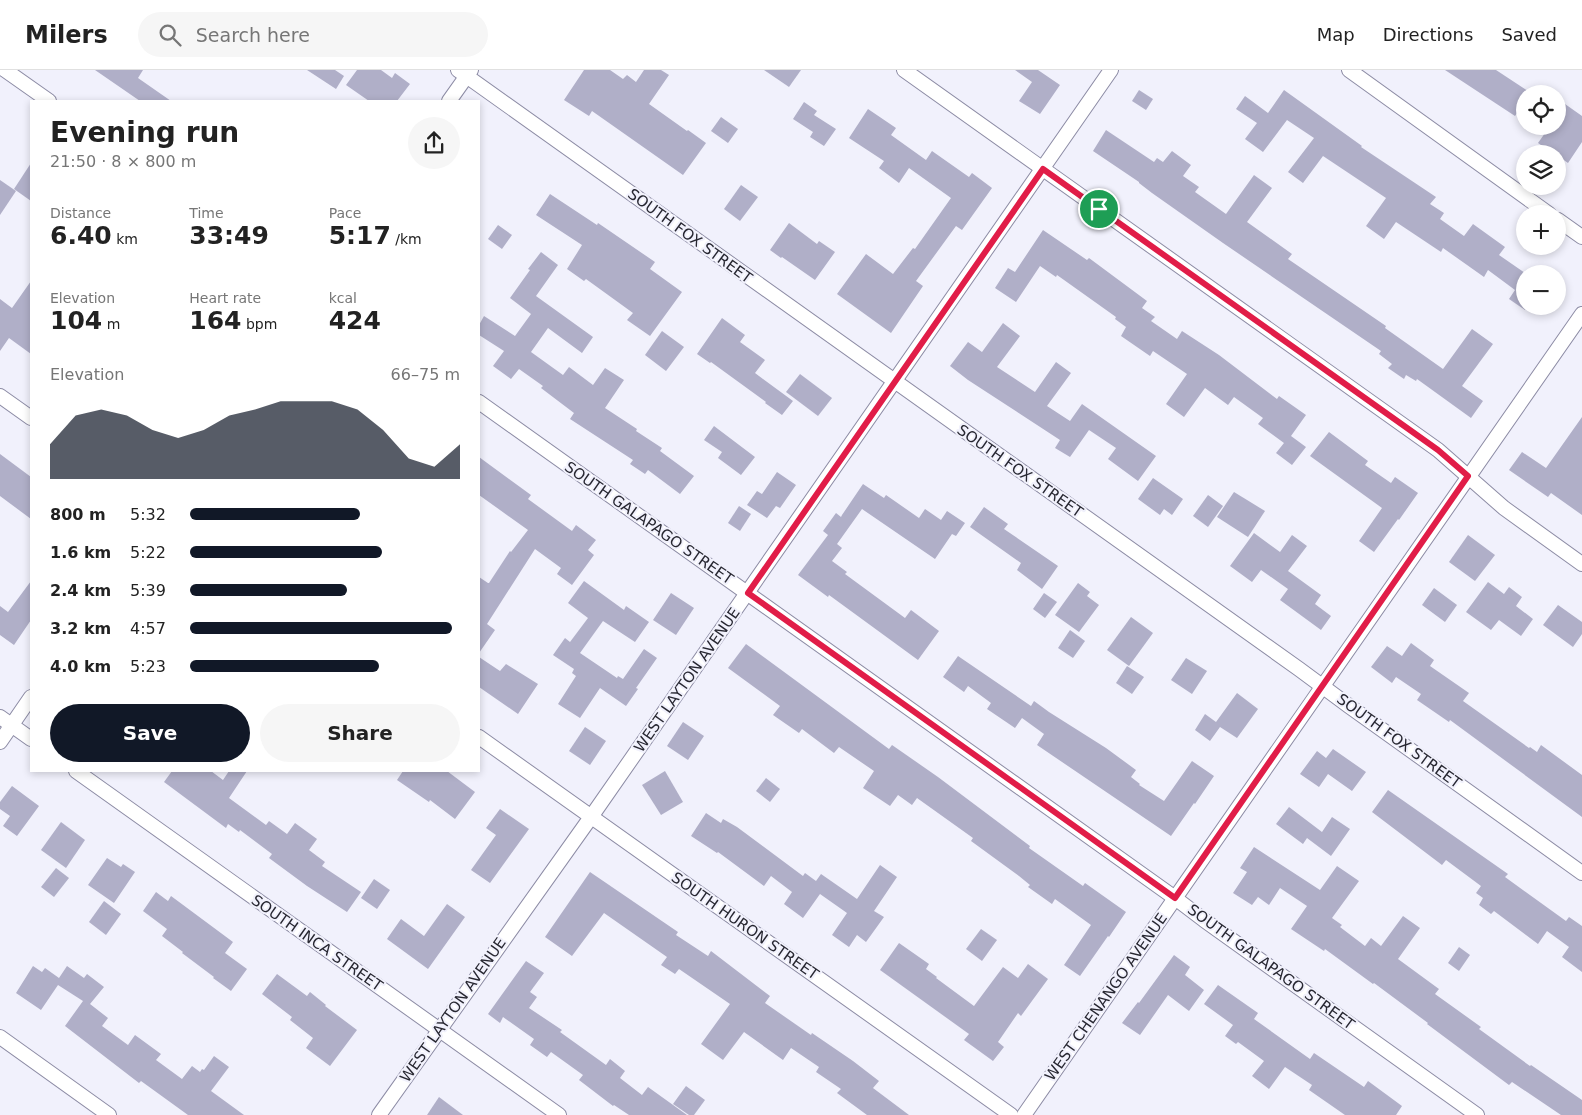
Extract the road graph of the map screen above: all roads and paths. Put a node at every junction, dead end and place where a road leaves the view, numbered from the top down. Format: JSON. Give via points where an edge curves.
{"nodes":[{"id":1,"x":5,"y":70,"type":"edge"},
{"id":2,"x":904,"y":70,"type":"edge"},
{"id":3,"x":1111,"y":70,"type":"edge"},
{"id":4,"x":1349,"y":70,"type":"edge"},
{"id":5,"x":465,"y":72,"type":"edge"},
{"id":6,"x":48,"y":100,"type":"edge"},
{"id":7,"x":450,"y":100,"type":"edge"},
{"id":8,"x":1043,"y":169,"type":"junction"},
{"id":9,"x":1536,"y":205,"type":"edge"},
{"id":10,"x":1566,"y":226,"type":"edge"},
{"id":11,"x":1582,"y":237,"type":"edge"},
{"id":12,"x":1582,"y":314,"type":"edge"},
{"id":13,"x":895,"y":382,"type":"junction"},
{"id":14,"x":0,"y":396,"type":"edge"},
{"id":15,"x":480,"y":403,"type":"edge"},
{"id":16,"x":30,"y":417,"type":"edge"},
{"id":17,"x":1468,"y":476,"type":"junction"},
{"id":18,"x":1582,"y":564,"type":"edge"},
{"id":19,"x":748,"y":593,"type":"junction"},
{"id":20,"x":1322,"y":686,"type":"junction"},
{"id":21,"x":30,"y":699,"type":"edge"},
{"id":22,"x":0,"y":717,"type":"edge"},
{"id":23,"x":12,"y":725,"type":"junction"},
{"id":24,"x":30,"y":738,"type":"edge"},
{"id":25,"x":480,"y":738,"type":"edge"},
{"id":26,"x":0,"y":742,"type":"edge"},
{"id":27,"x":77,"y":772,"type":"edge"},
{"id":28,"x":591,"y":817,"type":"junction"},
{"id":29,"x":1582,"y":873,"type":"edge"},
{"id":30,"x":1175,"y":898,"type":"junction"},
{"id":31,"x":439,"y":1030,"type":"junction"},
{"id":32,"x":0,"y":1037,"type":"edge"},
{"id":33,"x":109,"y":1115,"type":"edge"},
{"id":34,"x":379,"y":1115,"type":"edge"},
{"id":35,"x":558,"y":1115,"type":"edge"},
{"id":36,"x":1010,"y":1115,"type":"edge"},
{"id":37,"x":1024,"y":1115,"type":"edge"},
{"id":38,"x":1477,"y":1115,"type":"edge"}],
"edges":[{"from":1,"to":6,"type":"street"},
{"from":2,"to":8,"type":"street"},
{"from":3,"to":8,"type":"street","name":"WEST LAYTON AVENUE"},
{"from":4,"to":9,"type":"street"},
{"from":5,"to":7,"type":"street"},
{"from":5,"to":13,"type":"street","name":"SOUTH FOX STREET"},
{"from":8,"to":13,"type":"street","name":"WEST LAYTON AVENUE"},
{"from":8,"to":17,"type":"street","via":[[1438,450]]},
{"from":10,"to":11,"type":"street"},
{"from":12,"to":17,"type":"street","name":"WEST CHENANGO AVENUE"},
{"from":13,"to":19,"type":"street","name":"WEST LAYTON AVENUE"},
{"from":13,"to":20,"type":"street","name":"SOUTH FOX STREET"},
{"from":14,"to":16,"type":"street"},
{"from":15,"to":19,"type":"street","name":"SOUTH GALAPAGO STREET"},
{"from":17,"to":18,"type":"street","via":[[1504,508]]},
{"from":17,"to":20,"type":"street","name":"WEST CHENANGO AVENUE"},
{"from":19,"to":28,"type":"street","name":"WEST LAYTON AVENUE"},
{"from":19,"to":30,"type":"street","name":"SOUTH GALAPAGO STREET"},
{"from":20,"to":29,"type":"street","name":"SOUTH FOX STREET"},
{"from":20,"to":30,"type":"street","name":"WEST CHENANGO AVENUE"},
{"from":21,"to":23,"type":"street"},
{"from":22,"to":23,"type":"street"},
{"from":23,"to":24,"type":"street"},
{"from":23,"to":26,"type":"street"},
{"from":25,"to":28,"type":"street","name":"SOUTH HURON STREET"},
{"from":27,"to":31,"type":"street","name":"SOUTH INCA STREET"},
{"from":28,"to":31,"type":"street","name":"WEST LAYTON AVENUE"},
{"from":28,"to":36,"type":"street","name":"SOUTH HURON STREET"},
{"from":30,"to":37,"type":"street","name":"WEST CHENANGO AVENUE"},
{"from":30,"to":38,"type":"street","name":"SOUTH GALAPAGO STREET"},
{"from":31,"to":34,"type":"street","name":"WEST LAYTON AVENUE"},
{"from":31,"to":35,"type":"street","name":"SOUTH INCA STREET"},
{"from":32,"to":33,"type":"street"}]}
